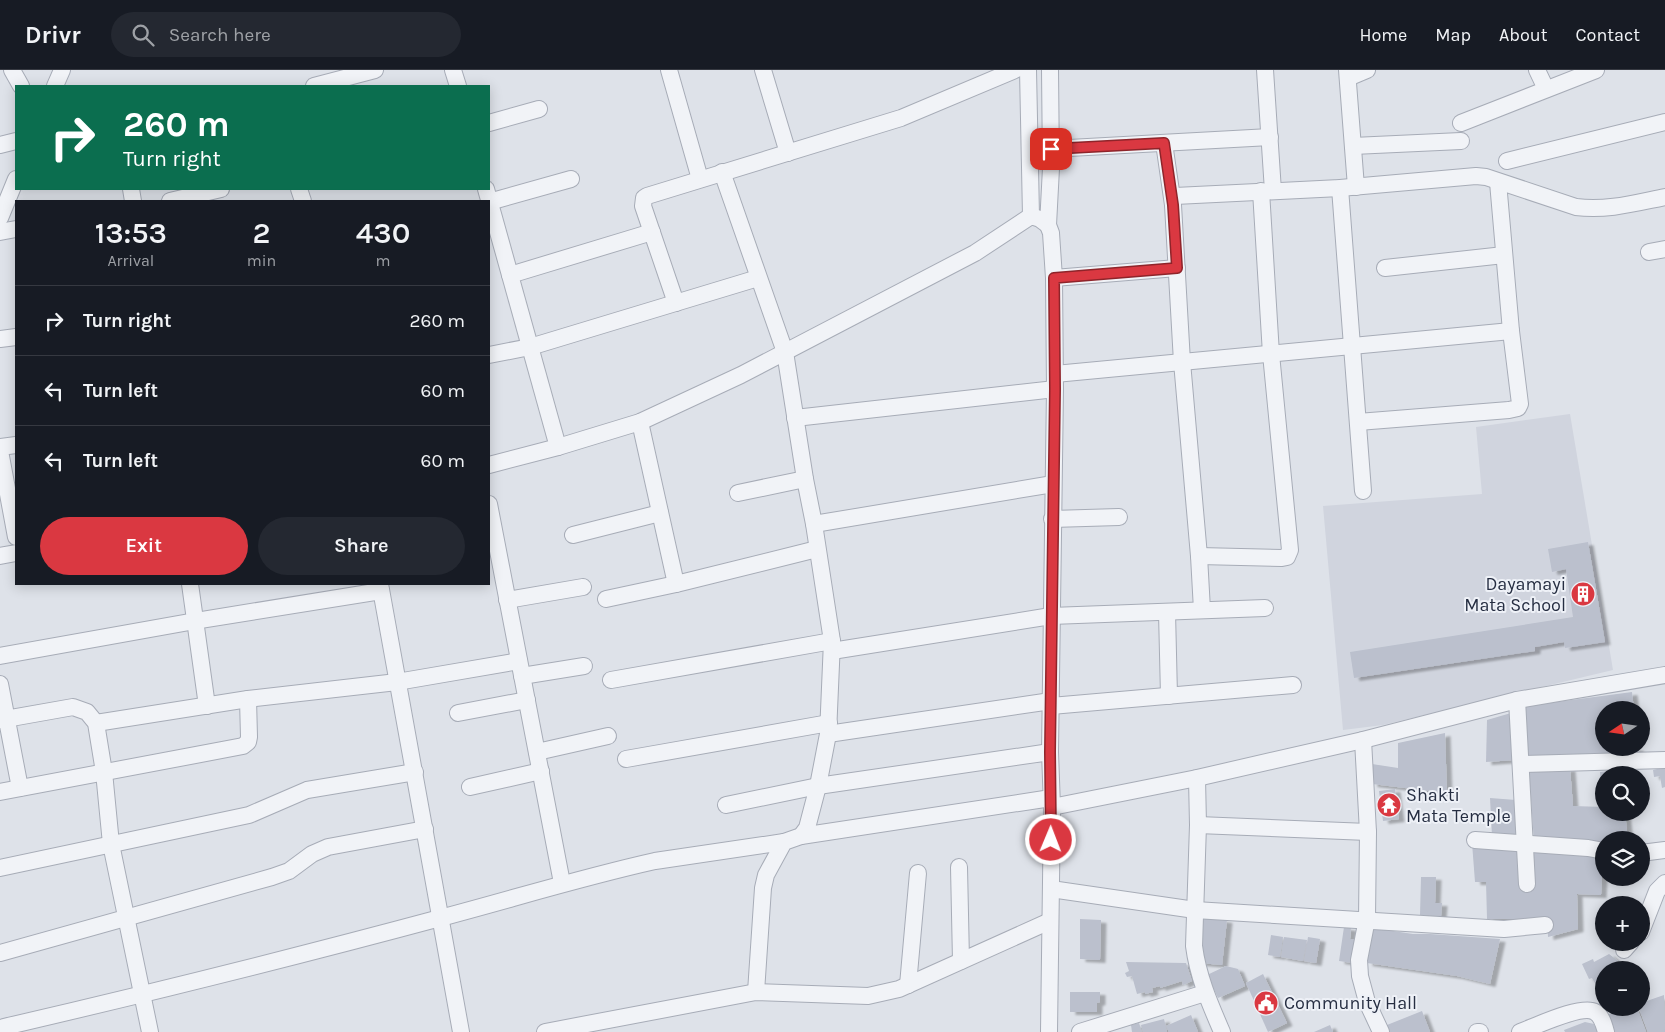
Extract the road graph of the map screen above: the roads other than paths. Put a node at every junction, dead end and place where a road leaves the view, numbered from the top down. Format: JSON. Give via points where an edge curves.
{"nodes":[{"id":1,"x":12,"y":70,"type":"edge"},
{"id":2,"x":62,"y":70,"type":"edge"},
{"id":3,"x":376,"y":70,"type":"edge"},
{"id":4,"x":454,"y":70,"type":"edge"},
{"id":5,"x":669,"y":70,"type":"edge"},
{"id":6,"x":763,"y":70,"type":"edge"},
{"id":7,"x":1015,"y":70,"type":"edge"},
{"id":8,"x":1028,"y":70,"type":"edge"},
{"id":9,"x":1050,"y":70,"type":"edge"},
{"id":10,"x":1265,"y":70,"type":"edge"},
{"id":11,"x":1367,"y":70,"type":"edge"},
{"id":12,"x":1538,"y":70,"type":"edge"},
{"id":13,"x":1596,"y":70,"type":"edge"},
{"id":14,"x":1347,"y":74,"type":"edge"},
{"id":15,"x":20,"y":85,"type":"edge"},
{"id":16,"x":55,"y":85,"type":"edge"},
{"id":17,"x":318,"y":85,"type":"edge"},
{"id":18,"x":458,"y":85,"type":"edge"},
{"id":19,"x":1546,"y":89,"type":"junction"},
{"id":20,"x":540,"y":110,"type":"dead end"},
{"id":21,"x":1461,"y":122,"type":"dead end"},
{"id":22,"x":1665,"y":122,"type":"edge"},
{"id":23,"x":490,"y":123,"type":"edge"},
{"id":24,"x":1270,"y":137,"type":"junction"},
{"id":25,"x":15,"y":141,"type":"edge"},
{"id":26,"x":1461,"y":141,"type":"dead end"},
{"id":27,"x":1164,"y":143,"type":"junction"},
{"id":28,"x":0,"y":145,"type":"edge"},
{"id":29,"x":1353,"y":146,"type":"junction"},
{"id":30,"x":1051,"y":149,"type":"junction"},
{"id":31,"x":788,"y":153,"type":"junction"},
{"id":32,"x":1507,"y":161,"type":"dead end"},
{"id":33,"x":722,"y":172,"type":"junction"},
{"id":34,"x":572,"y":179,"type":"dead end"},
{"id":35,"x":700,"y":179,"type":"junction"},
{"id":36,"x":15,"y":181,"type":"edge"},
{"id":37,"x":1498,"y":182,"type":"junction"},
{"id":38,"x":1348,"y":187,"type":"junction"},
{"id":39,"x":216,"y":190,"type":"edge"},
{"id":40,"x":1267,"y":191,"type":"junction"},
{"id":41,"x":488,"y":197,"type":"edge"},
{"id":42,"x":1665,"y":197,"type":"edge"},
{"id":43,"x":174,"y":200,"type":"edge"},
{"id":44,"x":490,"y":204,"type":"edge"},
{"id":45,"x":1173,"y":205,"type":"junction"},
{"id":46,"x":1031,"y":216,"type":"junction"},
{"id":47,"x":0,"y":218,"type":"edge"},
{"id":48,"x":1048,"y":225,"type":"junction"},
{"id":49,"x":15,"y":230,"type":"edge"},
{"id":50,"x":0,"y":232,"type":"edge"},
{"id":51,"x":652,"y":232,"type":"junction"},
{"id":52,"x":1665,"y":249,"type":"edge"},
{"id":53,"x":1649,"y":252,"type":"dead end"},
{"id":54,"x":1504,"y":255,"type":"junction"},
{"id":55,"x":1177,"y":268,"type":"junction"},
{"id":56,"x":1385,"y":268,"type":"dead end"},
{"id":57,"x":510,"y":275,"type":"junction"},
{"id":58,"x":758,"y":278,"type":"junction"},
{"id":59,"x":1054,"y":278,"type":"junction"},
{"id":60,"x":676,"y":303,"type":"junction"},
{"id":61,"x":1510,"y":331,"type":"junction"},
{"id":62,"x":15,"y":337,"type":"edge"},
{"id":63,"x":0,"y":340,"type":"edge"},
{"id":64,"x":1352,"y":346,"type":"junction"},
{"id":65,"x":530,"y":347,"type":"junction"},
{"id":66,"x":785,"y":352,"type":"junction"},
{"id":67,"x":1270,"y":354,"type":"junction"},
{"id":68,"x":490,"y":355,"type":"edge"},
{"id":69,"x":1182,"y":362,"type":"junction"},
{"id":70,"x":1055,"y":381,"type":"junction"},
{"id":71,"x":795,"y":418,"type":"junction"},
{"id":72,"x":640,"y":422,"type":"junction"},
{"id":73,"x":1358,"y":422,"type":"junction"},
{"id":74,"x":15,"y":445,"type":"edge"},
{"id":75,"x":558,"y":447,"type":"junction"},
{"id":76,"x":0,"y":449,"type":"edge"},
{"id":77,"x":490,"y":465,"type":"edge"},
{"id":78,"x":805,"y":480,"type":"junction"},
{"id":79,"x":1053,"y":484,"type":"junction"},
{"id":80,"x":1363,"y":491,"type":"dead end"},
{"id":81,"x":738,"y":493,"type":"dead end"},
{"id":82,"x":660,"y":513,"type":"junction"},
{"id":83,"x":490,"y":517,"type":"edge"},
{"id":84,"x":1119,"y":517,"type":"dead end"},
{"id":85,"x":1052,"y":519,"type":"junction"},
{"id":86,"x":814,"y":524,"type":"junction"},
{"id":87,"x":15,"y":532,"type":"edge"},
{"id":88,"x":573,"y":534,"type":"dead end"},
{"id":89,"x":492,"y":542,"type":"edge"},
{"id":90,"x":817,"y":549,"type":"junction"},
{"id":91,"x":15,"y":553,"type":"edge"},
{"id":92,"x":0,"y":556,"type":"edge"},
{"id":93,"x":1199,"y":556,"type":"junction"},
{"id":94,"x":676,"y":584,"type":"junction"},
{"id":95,"x":190,"y":585,"type":"edge"},
{"id":96,"x":583,"y":587,"type":"dead end"},
{"id":97,"x":380,"y":588,"type":"edge"},
{"id":98,"x":606,"y":599,"type":"dead end"},
{"id":99,"x":507,"y":600,"type":"junction"},
{"id":100,"x":1265,"y":608,"type":"dead end"},
{"id":101,"x":1202,"y":610,"type":"junction"},
{"id":102,"x":1167,"y":612,"type":"junction"},
{"id":103,"x":1051,"y":616,"type":"junction"},
{"id":104,"x":195,"y":621,"type":"junction"},
{"id":105,"x":832,"y":646,"type":"junction"},
{"id":106,"x":0,"y":656,"type":"edge"},
{"id":107,"x":584,"y":666,"type":"dead end"},
{"id":108,"x":521,"y":668,"type":"junction"},
{"id":109,"x":1665,"y":675,"type":"edge"},
{"id":110,"x":611,"y":680,"type":"dead end"},
{"id":111,"x":397,"y":682,"type":"junction"},
{"id":112,"x":0,"y":684,"type":"edge"},
{"id":113,"x":1293,"y":685,"type":"dead end"},
{"id":114,"x":1169,"y":696,"type":"junction"},
{"id":115,"x":248,"y":699,"type":"junction"},
{"id":116,"x":527,"y":700,"type":"junction"},
{"id":117,"x":1516,"y":700,"type":"junction"},
{"id":118,"x":1051,"y":704,"type":"junction"},
{"id":119,"x":207,"y":706,"type":"junction"},
{"id":120,"x":458,"y":713,"type":"dead end"},
{"id":121,"x":3,"y":720,"type":"edge"},
{"id":122,"x":96,"y":723,"type":"junction"},
{"id":123,"x":828,"y":729,"type":"junction"},
{"id":124,"x":608,"y":736,"type":"dead end"},
{"id":125,"x":1363,"y":740,"type":"junction"},
{"id":126,"x":537,"y":752,"type":"junction"},
{"id":127,"x":1050,"y":752,"type":"junction"},
{"id":128,"x":626,"y":759,"type":"dead end"},
{"id":129,"x":1665,"y":760,"type":"edge"},
{"id":130,"x":1521,"y":764,"type":"junction"},
{"id":131,"x":541,"y":771,"type":"junction"},
{"id":132,"x":104,"y":772,"type":"junction"},
{"id":133,"x":415,"y":772,"type":"junction"},
{"id":134,"x":1196,"y":778,"type":"junction"},
{"id":135,"x":818,"y":786,"type":"junction"},
{"id":136,"x":470,"y":787,"type":"dead end"},
{"id":137,"x":20,"y":788,"type":"junction"},
{"id":138,"x":0,"y":792,"type":"edge"},
{"id":139,"x":1051,"y":803,"type":"junction"},
{"id":140,"x":726,"y":805,"type":"dead end"},
{"id":141,"x":1198,"y":825,"type":"junction"},
{"id":142,"x":425,"y":829,"type":"junction"},
{"id":143,"x":1368,"y":832,"type":"junction"},
{"id":144,"x":801,"y":836,"type":"junction"},
{"id":145,"x":1474,"y":840,"type":"dead end"},
{"id":146,"x":784,"y":842,"type":"junction"},
{"id":147,"x":111,"y":844,"type":"junction"},
{"id":148,"x":1526,"y":845,"type":"junction"},
{"id":149,"x":1595,"y":849,"type":"edge"},
{"id":150,"x":1665,"y":850,"type":"edge"},
{"id":151,"x":1650,"y":852,"type":"edge"},
{"id":152,"x":959,"y":867,"type":"dead end"},
{"id":153,"x":0,"y":868,"type":"edge"},
{"id":154,"x":918,"y":874,"type":"dead end"},
{"id":155,"x":562,"y":883,"type":"junction"},
{"id":156,"x":1665,"y":883,"type":"edge"},
{"id":157,"x":1527,"y":884,"type":"dead end"},
{"id":158,"x":1050,"y":889,"type":"junction"},
{"id":159,"x":1650,"y":909,"type":"edge"},
{"id":160,"x":1195,"y":910,"type":"junction"},
{"id":161,"x":126,"y":918,"type":"junction"},
{"id":162,"x":441,"y":918,"type":"junction"},
{"id":163,"x":1367,"y":919,"type":"junction"},
{"id":164,"x":1050,"y":921,"type":"junction"},
{"id":165,"x":1545,"y":925,"type":"dead end"},
{"id":166,"x":0,"y":953,"type":"edge"},
{"id":167,"x":961,"y":961,"type":"junction"},
{"id":168,"x":908,"y":984,"type":"junction"},
{"id":169,"x":756,"y":992,"type":"junction"},
{"id":170,"x":1205,"y":993,"type":"junction"},
{"id":171,"x":142,"y":995,"type":"junction"},
{"id":172,"x":4,"y":1027,"type":"dead end"},
{"id":173,"x":591,"y":1028,"type":"edge"},
{"id":174,"x":150,"y":1032,"type":"edge"},
{"id":175,"x":461,"y":1032,"type":"edge"},
{"id":176,"x":545,"y":1032,"type":"edge"},
{"id":177,"x":1049,"y":1032,"type":"edge"},
{"id":178,"x":1080,"y":1032,"type":"edge"},
{"id":179,"x":1222,"y":1032,"type":"edge"},
{"id":180,"x":1381,"y":1032,"type":"edge"},
{"id":181,"x":1520,"y":1032,"type":"edge"},
{"id":182,"x":1606,"y":1032,"type":"edge"}],
"edges":[{"from":1,"to":15,"type":"street"},
{"from":2,"to":16,"type":"street"},
{"from":3,"to":17,"type":"street"},
{"from":4,"to":18,"type":"street"},
{"from":5,"to":35,"type":"street"},
{"from":6,"to":31,"type":"street"},
{"from":7,"to":31,"type":"street","via":[[901,118]]},
{"from":8,"to":46,"type":"street"},
{"from":9,"to":30,"type":"street"},
{"from":10,"to":24,"type":"street"},
{"from":11,"to":14,"type":"street"},
{"from":12,"to":19,"type":"street"},
{"from":13,"to":19,"type":"street"},
{"from":14,"to":29,"type":"street"},
{"from":19,"to":21,"type":"street"},
{"from":20,"to":23,"type":"street"},
{"from":22,"to":32,"type":"street"},
{"from":24,"to":27,"type":"street"},
{"from":24,"to":40,"type":"street"},
{"from":25,"to":28,"type":"street"},
{"from":26,"to":29,"type":"street"},
{"from":27,"to":30,"type":"street"},
{"from":27,"to":45,"type":"street"},
{"from":29,"to":38,"type":"street"},
{"from":30,"to":48,"type":"street"},
{"from":31,"to":33,"type":"street"},
{"from":33,"to":35,"type":"street"},
{"from":33,"to":58,"type":"street"},
{"from":34,"to":41,"type":"street"},
{"from":35,"to":51,"type":"street","via":[[644,198],[643,206]]},
{"from":36,"to":47,"type":"street"},
{"from":37,"to":38,"type":"street","via":[[1476,176]]},
{"from":37,"to":42,"type":"street","via":[[1576,207],[1602,209]]},
{"from":37,"to":54,"type":"street"},
{"from":38,"to":40,"type":"street"},
{"from":38,"to":64,"type":"street"},
{"from":39,"to":43,"type":"street"},
{"from":40,"to":45,"type":"street","via":[[1179,195],[1173,198]]},
{"from":40,"to":67,"type":"street"},
{"from":44,"to":57,"type":"street"},
{"from":45,"to":55,"type":"street"},
{"from":46,"to":48,"type":"street"},
{"from":46,"to":66,"type":"street","via":[[975,253]]},
{"from":48,"to":59,"type":"street"},
{"from":49,"to":50,"type":"street"},
{"from":51,"to":57,"type":"street"},
{"from":51,"to":60,"type":"street"},
{"from":52,"to":53,"type":"street"},
{"from":54,"to":56,"type":"street"},
{"from":54,"to":61,"type":"street"},
{"from":55,"to":59,"type":"street"},
{"from":55,"to":69,"type":"street"},
{"from":57,"to":65,"type":"street"},
{"from":58,"to":60,"type":"street"},
{"from":58,"to":66,"type":"street"},
{"from":59,"to":70,"type":"street"},
{"from":60,"to":65,"type":"street"},
{"from":61,"to":64,"type":"street"},
{"from":61,"to":73,"type":"street","via":[[1520,401],[1518,408]]},
{"from":62,"to":63,"type":"street"},
{"from":64,"to":67,"type":"street"},
{"from":64,"to":73,"type":"street"},
{"from":65,"to":68,"type":"street"},
{"from":65,"to":75,"type":"street"},
{"from":66,"to":71,"type":"street"},
{"from":66,"to":72,"type":"street"},
{"from":67,"to":69,"type":"street"},
{"from":67,"to":93,"type":"street","via":[[1289,554],[1282,558]]},
{"from":69,"to":70,"type":"street"},
{"from":69,"to":93,"type":"street"},
{"from":70,"to":71,"type":"street"},
{"from":70,"to":79,"type":"street"},
{"from":71,"to":78,"type":"street"},
{"from":72,"to":75,"type":"street"},
{"from":72,"to":82,"type":"street"},
{"from":73,"to":80,"type":"street"},
{"from":74,"to":76,"type":"street"},
{"from":75,"to":77,"type":"street"},
{"from":76,"to":87,"type":"street"},
{"from":78,"to":81,"type":"street"},
{"from":78,"to":86,"type":"street"},
{"from":79,"to":85,"type":"street"},
{"from":79,"to":86,"type":"street"},
{"from":82,"to":88,"type":"street"},
{"from":82,"to":94,"type":"street"},
{"from":83,"to":89,"type":"street"},
{"from":84,"to":85,"type":"street"},
{"from":85,"to":103,"type":"street"},
{"from":86,"to":90,"type":"street"},
{"from":89,"to":99,"type":"street"},
{"from":90,"to":94,"type":"street"},
{"from":90,"to":105,"type":"street"},
{"from":91,"to":92,"type":"street"},
{"from":93,"to":101,"type":"street"},
{"from":94,"to":98,"type":"street"},
{"from":95,"to":104,"type":"street"},
{"from":96,"to":99,"type":"street"},
{"from":97,"to":104,"type":"street"},
{"from":97,"to":111,"type":"street"},
{"from":99,"to":108,"type":"street"},
{"from":100,"to":101,"type":"street"},
{"from":101,"to":102,"type":"street"},
{"from":102,"to":103,"type":"street"},
{"from":102,"to":114,"type":"street"},
{"from":103,"to":105,"type":"street"},
{"from":103,"to":118,"type":"street"},
{"from":104,"to":106,"type":"street"},
{"from":104,"to":119,"type":"street"},
{"from":105,"to":110,"type":"street"},
{"from":105,"to":123,"type":"street"},
{"from":107,"to":108,"type":"street"},
{"from":108,"to":111,"type":"street"},
{"from":108,"to":116,"type":"street"},
{"from":109,"to":117,"type":"street"},
{"from":111,"to":115,"type":"street"},
{"from":111,"to":133,"type":"street"},
{"from":112,"to":121,"type":"street"},
{"from":113,"to":114,"type":"street"},
{"from":114,"to":118,"type":"street"},
{"from":115,"to":119,"type":"street"},
{"from":115,"to":132,"type":"street","via":[[249,737],[243,746]]},
{"from":116,"to":120,"type":"street"},
{"from":116,"to":126,"type":"street"},
{"from":117,"to":125,"type":"street"},
{"from":117,"to":130,"type":"street"},
{"from":118,"to":123,"type":"street"},
{"from":118,"to":127,"type":"street"},
{"from":119,"to":122,"type":"street"},
{"from":121,"to":122,"type":"street","via":[[73,707],[87,712]]},
{"from":121,"to":137,"type":"street"},
{"from":122,"to":132,"type":"street"},
{"from":123,"to":128,"type":"street"},
{"from":123,"to":135,"type":"street"},
{"from":124,"to":126,"type":"street"},
{"from":125,"to":134,"type":"street"},
{"from":125,"to":143,"type":"street"},
{"from":126,"to":131,"type":"street"},
{"from":127,"to":135,"type":"street"},
{"from":127,"to":139,"type":"street"},
{"from":129,"to":130,"type":"street"},
{"from":130,"to":148,"type":"street"},
{"from":131,"to":136,"type":"street"},
{"from":131,"to":155,"type":"street"},
{"from":132,"to":137,"type":"street"},
{"from":132,"to":147,"type":"street"},
{"from":133,"to":142,"type":"street"},
{"from":133,"to":147,"type":"street","via":[[307,790],[249,815]]},
{"from":134,"to":139,"type":"street"},
{"from":134,"to":141,"type":"street"},
{"from":135,"to":140,"type":"street"},
{"from":135,"to":144,"type":"street","via":[[807,828]]},
{"from":137,"to":138,"type":"street"},
{"from":139,"to":144,"type":"street"},
{"from":139,"to":158,"type":"street"},
{"from":141,"to":143,"type":"street"},
{"from":141,"to":160,"type":"street"},
{"from":142,"to":161,"type":"street","via":[[328,847],[289,871],[272,877]]},
{"from":142,"to":162,"type":"street"},
{"from":143,"to":163,"type":"street"},
{"from":144,"to":146,"type":"street"},
{"from":145,"to":148,"type":"street"},
{"from":146,"to":155,"type":"street","via":[[655,861]]},
{"from":146,"to":169,"type":"street","via":[[763,888]]},
{"from":147,"to":153,"type":"street"},
{"from":147,"to":161,"type":"street"},
{"from":148,"to":149,"type":"street"},
{"from":148,"to":157,"type":"street"},
{"from":150,"to":151,"type":"street"},
{"from":152,"to":167,"type":"street"},
{"from":154,"to":168,"type":"street"},
{"from":155,"to":162,"type":"street"},
{"from":156,"to":159,"type":"street","via":[[1657,891]]},
{"from":158,"to":160,"type":"street"},
{"from":158,"to":164,"type":"street"},
{"from":160,"to":163,"type":"street"},
{"from":160,"to":170,"type":"street","via":[[1196,960]]},
{"from":161,"to":166,"type":"street"},
{"from":161,"to":171,"type":"street"},
{"from":162,"to":171,"type":"street"},
{"from":162,"to":175,"type":"street"},
{"from":163,"to":165,"type":"street","via":[[1504,929]]},
{"from":163,"to":180,"type":"street","via":[[1359,960],[1360,976],[1367,1002]]},
{"from":164,"to":167,"type":"street"},
{"from":164,"to":177,"type":"street"},
{"from":167,"to":168,"type":"street"},
{"from":168,"to":169,"type":"street","via":[[868,996]]},
{"from":169,"to":173,"type":"street"},
{"from":170,"to":178,"type":"street"},
{"from":170,"to":179,"type":"street"},
{"from":171,"to":172,"type":"street"},
{"from":171,"to":174,"type":"street"},
{"from":173,"to":176,"type":"street"},
{"from":181,"to":182,"type":"street","via":[[1578,1011],[1590,1010],[1599,1015]]}]}
